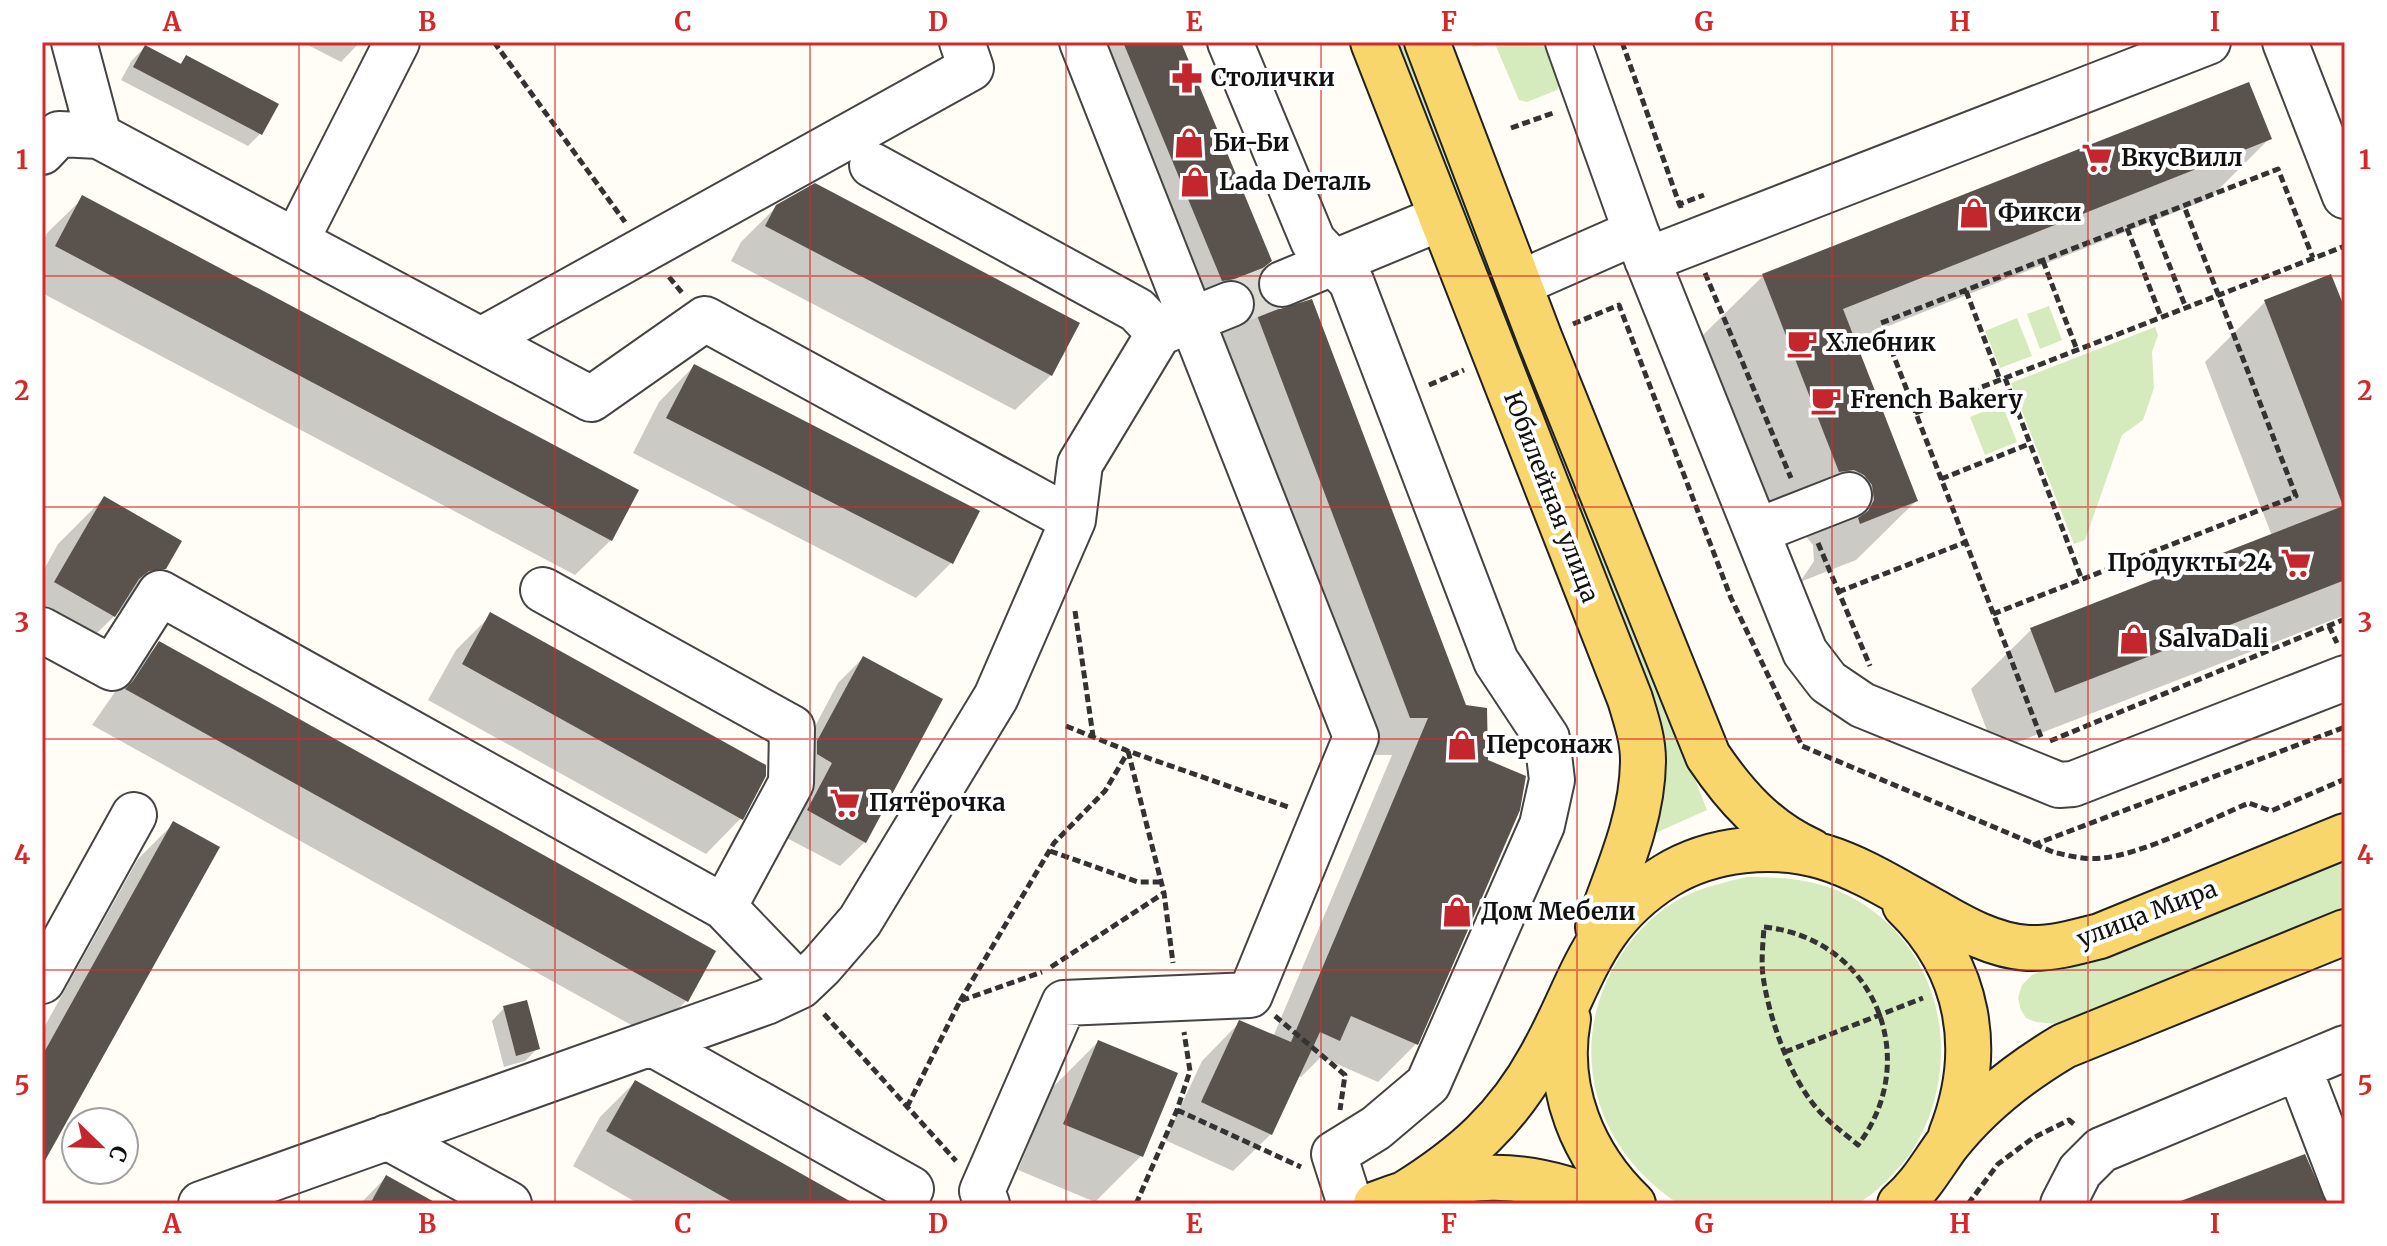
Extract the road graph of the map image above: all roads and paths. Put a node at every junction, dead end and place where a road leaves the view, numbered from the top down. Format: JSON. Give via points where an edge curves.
{"nodes":[{"id":1,"x":74,"y":42,"type":"edge"},
{"id":2,"x":397,"y":42,"type":"edge"},
{"id":3,"x":494,"y":42,"type":"edge"},
{"id":4,"x":962,"y":42,"type":"edge"},
{"id":5,"x":1082,"y":42,"type":"edge"},
{"id":6,"x":1230,"y":42,"type":"edge"},
{"id":7,"x":1373,"y":42,"type":"edge"},
{"id":8,"x":1427,"y":42,"type":"edge"},
{"id":9,"x":1568,"y":42,"type":"edge"},
{"id":10,"x":1622,"y":42,"type":"edge"},
{"id":11,"x":2208,"y":42,"type":"edge"},
{"id":12,"x":2285,"y":42,"type":"edge"},
{"id":13,"x":1588,"y":100,"type":"junction"},
{"id":14,"x":1511,"y":128,"type":"dead end"},
{"id":15,"x":99,"y":136,"type":"junction"},
{"id":16,"x":42,"y":152,"type":"edge"},
{"id":17,"x":872,"y":165,"type":"dead end"},
{"id":18,"x":2345,"y":196,"type":"edge"},
{"id":19,"x":2184,"y":206,"type":"junction"},
{"id":20,"x":1441,"y":218,"type":"junction"},
{"id":21,"x":2151,"y":218,"type":"junction"},
{"id":22,"x":2127,"y":228,"type":"junction"},
{"id":23,"x":296,"y":241,"type":"junction"},
{"id":24,"x":1641,"y":246,"type":"junction"},
{"id":25,"x":2345,"y":246,"type":"edge"},
{"id":26,"x":645,"y":249,"type":"junction"},
{"id":27,"x":1699,"y":256,"type":"junction"},
{"id":28,"x":2313,"y":258,"type":"junction"},
{"id":29,"x":2043,"y":261,"type":"junction"},
{"id":30,"x":1333,"y":262,"type":"junction"},
{"id":31,"x":1520,"y":283,"type":"junction"},
{"id":32,"x":1282,"y":284,"type":"tunnel mouth"},
{"id":33,"x":1966,"y":291,"type":"junction"},
{"id":34,"x":2218,"y":295,"type":"junction"},
{"id":35,"x":2186,"y":308,"type":"junction"},
{"id":36,"x":2161,"y":317,"type":"junction"},
{"id":37,"x":705,"y":319,"type":"junction"},
{"id":38,"x":1194,"y":319,"type":"junction"},
{"id":39,"x":1540,"y":339,"type":"junction"},
{"id":40,"x":481,"y":340,"type":"junction"},
{"id":41,"x":2077,"y":350,"type":"junction"},
{"id":42,"x":1496,"y":357,"type":"junction"},
{"id":43,"x":2002,"y":379,"type":"junction"},
{"id":44,"x":1395,"y":399,"type":"junction"},
{"id":45,"x":1915,"y":413,"type":"junction"},
{"id":46,"x":2030,"y":444,"type":"junction"},
{"id":47,"x":1941,"y":479,"type":"junction"},
{"id":48,"x":1797,"y":492,"type":"dead end"},
{"id":49,"x":1852,"y":505,"type":"dead end"},
{"id":50,"x":1073,"y":520,"type":"junction"},
{"id":51,"x":1761,"y":541,"type":"junction"},
{"id":52,"x":1817,"y":541,"type":"dead end"},
{"id":53,"x":1966,"y":542,"type":"junction"},
{"id":54,"x":2082,"y":580,"type":"junction"},
{"id":55,"x":543,"y":590,"type":"dead end"},
{"id":56,"x":1838,"y":592,"type":"junction"},
{"id":57,"x":1073,"y":601,"type":"dead end"},
{"id":58,"x":1993,"y":614,"type":"junction"},
{"id":59,"x":2345,"y":619,"type":"edge"},
{"id":60,"x":42,"y":630,"type":"edge"},
{"id":61,"x":1875,"y":678,"type":"dead end"},
{"id":62,"x":2345,"y":678,"type":"edge"},
{"id":63,"x":2028,"y":703,"type":"dead end"},
{"id":64,"x":1066,"y":726,"type":"dead end"},
{"id":65,"x":2345,"y":727,"type":"edge"},
{"id":66,"x":1093,"y":737,"type":"junction"},
{"id":67,"x":2039,"y":745,"type":"dead end"},
{"id":68,"x":1802,"y":746,"type":"dead end"},
{"id":69,"x":1128,"y":751,"type":"junction"},
{"id":70,"x":134,"y":815,"type":"dead end"},
{"id":71,"x":1322,"y":819,"type":"junction"},
{"id":72,"x":2345,"y":836,"type":"edge"},
{"id":73,"x":2033,"y":845,"type":"dead end"},
{"id":74,"x":1050,"y":851,"type":"junction"},
{"id":75,"x":1842,"y":865,"type":"junction"},
{"id":76,"x":1161,"y":882,"type":"dead end"},
{"id":77,"x":1164,"y":893,"type":"dead end"},
{"id":78,"x":724,"y":907,"type":"junction"},
{"id":79,"x":2345,"y":932,"type":"edge"},
{"id":80,"x":1579,"y":978,"type":"junction"},
{"id":81,"x":42,"y":981,"type":"edge"},
{"id":82,"x":1957,"y":984,"type":"junction"},
{"id":83,"x":800,"y":986,"type":"junction"},
{"id":84,"x":1250,"y":995,"type":"junction"},
{"id":85,"x":960,"y":1001,"type":"junction"},
{"id":86,"x":1881,"y":1015,"type":"junction"},
{"id":87,"x":651,"y":1043,"type":"junction"},
{"id":88,"x":2345,"y":1048,"type":"edge"},
{"id":89,"x":1785,"y":1052,"type":"junction"},
{"id":90,"x":2299,"y":1068,"type":"junction"},
{"id":91,"x":907,"y":1107,"type":"junction"},
{"id":92,"x":1177,"y":1110,"type":"dead end"},
{"id":93,"x":387,"y":1137,"type":"junction"},
{"id":94,"x":1947,"y":1145,"type":"junction"},
{"id":95,"x":2101,"y":1150,"type":"junction"},
{"id":96,"x":1318,"y":1161,"type":"junction"},
{"id":97,"x":2345,"y":1188,"type":"edge"},
{"id":98,"x":911,"y":1189,"type":"dead end"},
{"id":99,"x":985,"y":1198,"type":"edge"},
{"id":100,"x":1391,"y":1198,"type":"edge"},
{"id":101,"x":1905,"y":1202,"type":"edge"},
{"id":102,"x":201,"y":1204,"type":"edge"},
{"id":103,"x":509,"y":1204,"type":"edge"},
{"id":104,"x":1350,"y":1204,"type":"edge"},
{"id":105,"x":1607,"y":1204,"type":"edge"},
{"id":106,"x":1633,"y":1204,"type":"edge"},
{"id":107,"x":1968,"y":1204,"type":"edge"},
{"id":108,"x":2063,"y":1204,"type":"edge"}],
"edges":[{"from":1,"to":15,"type":"street"},
{"from":2,"to":23,"type":"street"},
{"from":3,"to":26,"type":"path"},
{"from":4,"to":26,"type":"street","via":[[971,68]]},
{"from":5,"to":38,"type":"street"},
{"from":6,"to":30,"type":"street","via":[[1313,241]]},
{"from":7,"to":20,"type":"main road","name":"Юбилейная улица"},
{"from":8,"to":31,"type":"main road","name":"Юбилейная улица"},
{"from":9,"to":13,"type":"street"},
{"from":10,"to":27,"type":"path"},
{"from":11,"to":27,"type":"street"},
{"from":12,"to":18,"type":"street"},
{"from":13,"to":14,"type":"path"},
{"from":13,"to":24,"type":"street"},
{"from":15,"to":16,"type":"street","via":[[59,134]]},
{"from":15,"to":23,"type":"street"},
{"from":17,"to":38,"type":"street","via":[[1137,310]]},
{"from":19,"to":21,"type":"path"},
{"from":19,"to":28,"type":"path","via":[[2278,169]]},
{"from":19,"to":34,"type":"path"},
{"from":20,"to":30,"type":"street"},
{"from":20,"to":42,"type":"main road","name":"Юбилейная улица"},
{"from":21,"to":22,"type":"path"},
{"from":21,"to":35,"type":"path"},
{"from":22,"to":29,"type":"path"},
{"from":22,"to":36,"type":"path"},
{"from":23,"to":40,"type":"street"},
{"from":24,"to":27,"type":"street"},
{"from":24,"to":31,"type":"street"},
{"from":24,"to":51,"type":"street"},
{"from":25,"to":28,"type":"path"},
{"from":26,"to":37,"type":"path"},
{"from":26,"to":40,"type":"street"},
{"from":27,"to":48,"type":"path"},
{"from":28,"to":34,"type":"path"},
{"from":29,"to":33,"type":"path"},
{"from":29,"to":41,"type":"path"},
{"from":30,"to":32,"type":"street"},
{"from":30,"to":44,"type":"street","via":[[1351,281]]},
{"from":31,"to":39,"type":"main road","name":"Юбилейная улица"},
{"from":33,"to":43,"type":"path"},
{"from":33,"to":45,"type":"path","via":[[1881,323]]},
{"from":34,"to":35,"type":"path"},
{"from":34,"to":54,"type":"path","via":[[2296,496]]},
{"from":35,"to":36,"type":"path"},
{"from":36,"to":41,"type":"path"},
{"from":37,"to":40,"type":"street","via":[[591,399]]},
{"from":37,"to":50,"type":"street"},
{"from":38,"to":50,"type":"street","via":[[1080,464]]},
{"from":38,"to":71,"type":"street","via":[[1356,737]]},
{"from":39,"to":68,"type":"path","via":[[1619,305],[1731,598]]},
{"from":39,"to":75,"type":"main road","name":"Юбилейная улица","via":[[1708,756],[1726,783],[1771,828]]},
{"from":41,"to":43,"type":"path"},
{"from":42,"to":44,"type":"path"},
{"from":42,"to":80,"type":"main road","name":"Юбилейная улица","via":[[1630,699],[1643,758],[1636,817]]},
{"from":43,"to":45,"type":"path"},
{"from":43,"to":46,"type":"path"},
{"from":44,"to":96,"type":"street","via":[[1496,661],[1547,738],[1552,780],[1542,825],[1428,1084],[1376,1128]]},
{"from":45,"to":47,"type":"path"},
{"from":46,"to":47,"type":"path"},
{"from":46,"to":54,"type":"path"},
{"from":47,"to":53,"type":"path"},
{"from":49,"to":51,"type":"street"},
{"from":50,"to":83,"type":"street","via":[[996,697],[860,921]]},
{"from":51,"to":62,"type":"street","via":[[1805,652],[1828,682],[1862,705],[2059,785]]},
{"from":52,"to":56,"type":"path"},
{"from":53,"to":56,"type":"path"},
{"from":53,"to":58,"type":"path"},
{"from":54,"to":58,"type":"path"},
{"from":55,"to":78,"type":"street","via":[[792,728],[791,783]]},
{"from":56,"to":61,"type":"path"},
{"from":57,"to":66,"type":"path"},
{"from":58,"to":63,"type":"path"},
{"from":59,"to":67,"type":"path"},
{"from":60,"to":78,"type":"street","via":[[112,668],[160,593]]},
{"from":64,"to":66,"type":"path"},
{"from":65,"to":73,"type":"path"},
{"from":66,"to":69,"type":"path"},
{"from":69,"to":71,"type":"path"},
{"from":69,"to":74,"type":"path","via":[[1105,791]]},
{"from":70,"to":81,"type":"street"},
{"from":71,"to":84,"type":"street"},
{"from":72,"to":75,"type":"main road","name":"улица Мира","via":[[2100,936],[2028,948],[1967,930]]},
{"from":74,"to":76,"type":"path","via":[[1138,882]]},
{"from":74,"to":85,"type":"path"},
{"from":75,"to":80,"type":"main road","name":"улица Мира","via":[[1784,850],[1744,851],[1692,864],[1635,897],[1608,926]]},
{"from":75,"to":82,"type":"main road","name":"улица Мира","via":[[1894,894],[1923,922]]},
{"from":77,"to":85,"type":"path","via":[[1045,971]]},
{"from":78,"to":83,"type":"street"},
{"from":79,"to":94,"type":"main road","name":"улица Мира","via":[[2064,1046],[2026,1068]]},
{"from":80,"to":100,"type":"main road","name":"улица Мира","via":[[1512,1103],[1449,1166]]},
{"from":80,"to":106,"type":"main road","name":"улица Мира","via":[[1565,1036],[1574,1115],[1590,1151]]},
{"from":82,"to":86,"type":"path"},
{"from":82,"to":94,"type":"main road","name":"улица Мира","via":[[1969,1031],[1968,1071]]},
{"from":83,"to":87,"type":"street"},
{"from":83,"to":91,"type":"path"},
{"from":84,"to":96,"type":"path","via":[[1345,1075]]},
{"from":84,"to":99,"type":"street","via":[[1064,1003]]},
{"from":85,"to":91,"type":"path"},
{"from":86,"to":89,"type":"path"},
{"from":86,"to":89,"type":"path","via":[[1888,1071],[1870,1129],[1858,1145],[1820,1112]]},
{"from":86,"to":89,"type":"path","via":[[1866,985],[1847,964],[1792,933],[1764,927],[1762,974]]},
{"from":87,"to":93,"type":"street"},
{"from":87,"to":98,"type":"street"},
{"from":88,"to":90,"type":"street"},
{"from":90,"to":95,"type":"street"},
{"from":90,"to":97,"type":"street"},
{"from":91,"to":99,"type":"path"},
{"from":92,"to":96,"type":"path"},
{"from":93,"to":102,"type":"street"},
{"from":93,"to":103,"type":"street"},
{"from":94,"to":101,"type":"main road","name":"улица Мира"},
{"from":95,"to":107,"type":"path","via":[[2069,1120],[1998,1164]]},
{"from":95,"to":108,"type":"street","via":[[2080,1171]]},
{"from":96,"to":104,"type":"street"},
{"from":100,"to":105,"type":"main road","name":"улица Мира","via":[[1493,1177],[1539,1180]]}]}
